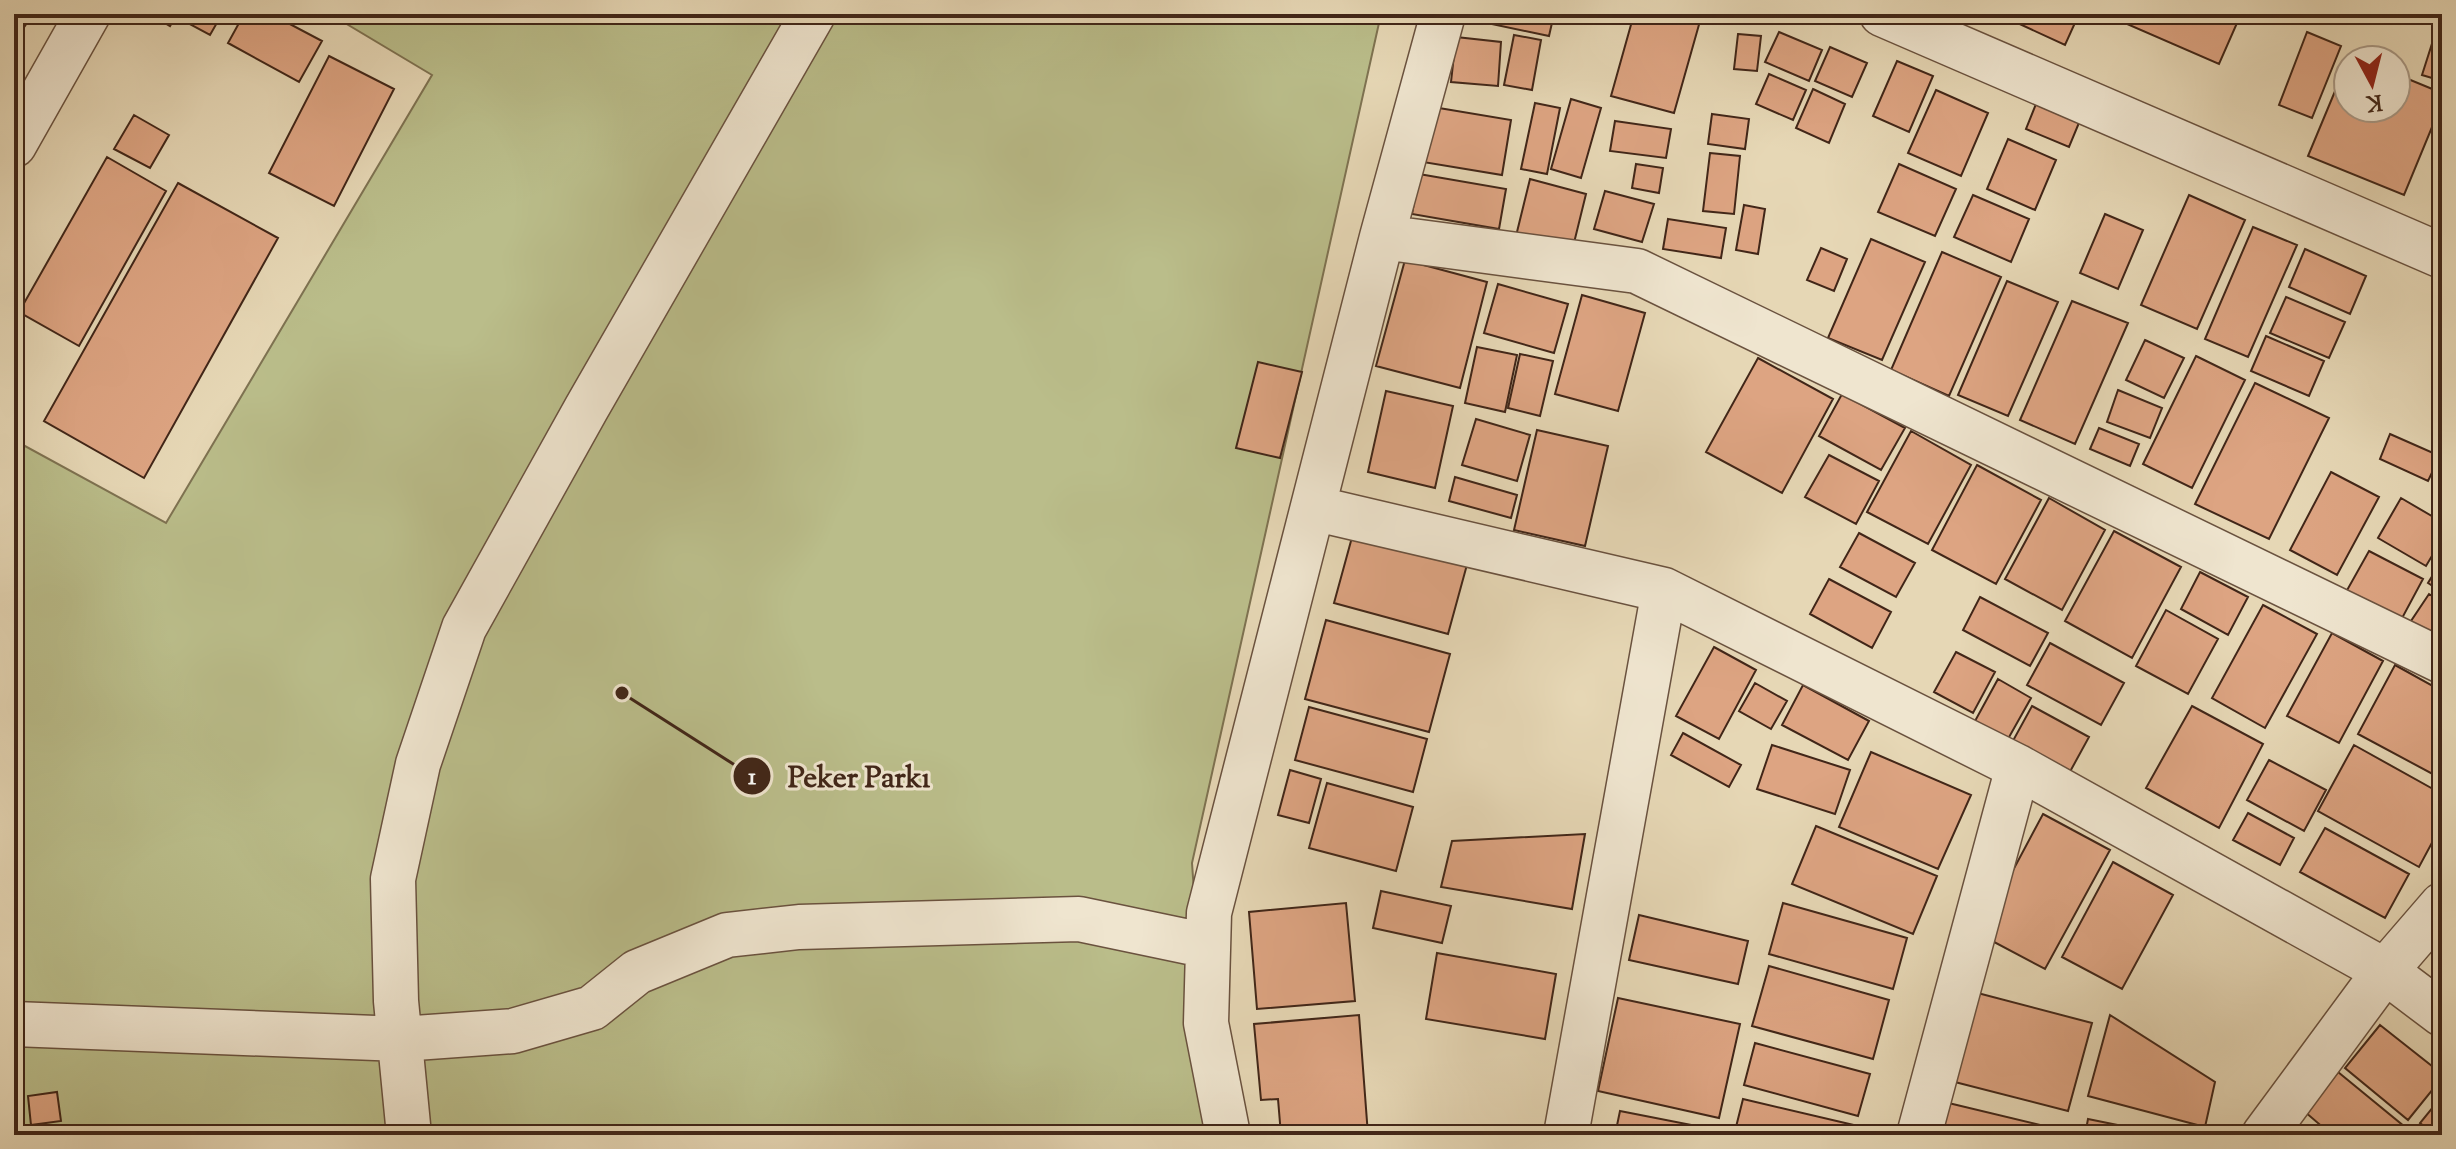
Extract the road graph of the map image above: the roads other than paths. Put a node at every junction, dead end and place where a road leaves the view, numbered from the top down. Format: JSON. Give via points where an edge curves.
{"nodes":[{"id":1,"x":88,"y":14,"type":"edge"},
{"id":2,"x":813,"y":14,"type":"edge"},
{"id":3,"x":1443,"y":14,"type":"edge"},
{"id":4,"x":1882,"y":14,"type":"edge"},
{"id":5,"x":14,"y":145,"type":"edge"},
{"id":6,"x":1382,"y":237,"type":"junction"},
{"id":7,"x":2442,"y":256,"type":"edge"},
{"id":8,"x":1313,"y":508,"type":"junction"},
{"id":9,"x":1664,"y":590,"type":"junction"},
{"id":10,"x":2442,"y":661,"type":"edge"},
{"id":11,"x":2018,"y":767,"type":"junction"},
{"id":12,"x":2442,"y":905,"type":"edge"},
{"id":13,"x":1208,"y":946,"type":"junction"},
{"id":14,"x":2385,"y":971,"type":"junction"},
{"id":15,"x":2442,"y":1014,"type":"edge"},
{"id":16,"x":14,"y":1024,"type":"edge"},
{"id":17,"x":401,"y":1039,"type":"junction"},
{"id":18,"x":409,"y":1135,"type":"edge"},
{"id":19,"x":1228,"y":1135,"type":"edge"},
{"id":20,"x":1566,"y":1135,"type":"edge"},
{"id":21,"x":1919,"y":1135,"type":"edge"},
{"id":22,"x":2264,"y":1135,"type":"edge"}],
"edges":[{"from":1,"to":5,"type":"street"},
{"from":2,"to":17,"type":"street","via":[[464,628],[418,764],[393,879]]},
{"from":3,"to":6,"type":"street"},
{"from":4,"to":7,"type":"street"},
{"from":6,"to":8,"type":"street"},
{"from":6,"to":10,"type":"street","via":[[1637,271]]},
{"from":8,"to":9,"type":"street"},
{"from":8,"to":13,"type":"street","via":[[1209,913]]},
{"from":9,"to":11,"type":"street"},
{"from":9,"to":20,"type":"street"},
{"from":11,"to":14,"type":"street"},
{"from":11,"to":21,"type":"street"},
{"from":12,"to":14,"type":"street"},
{"from":13,"to":17,"type":"street","via":[[1079,919],[826,926],[727,935],[637,972],[592,1008],[513,1031]]},
{"from":13,"to":19,"type":"street","via":[[1206,1023]]},
{"from":14,"to":15,"type":"street"},
{"from":14,"to":22,"type":"street"},
{"from":16,"to":17,"type":"street"},
{"from":17,"to":18,"type":"street"}]}
